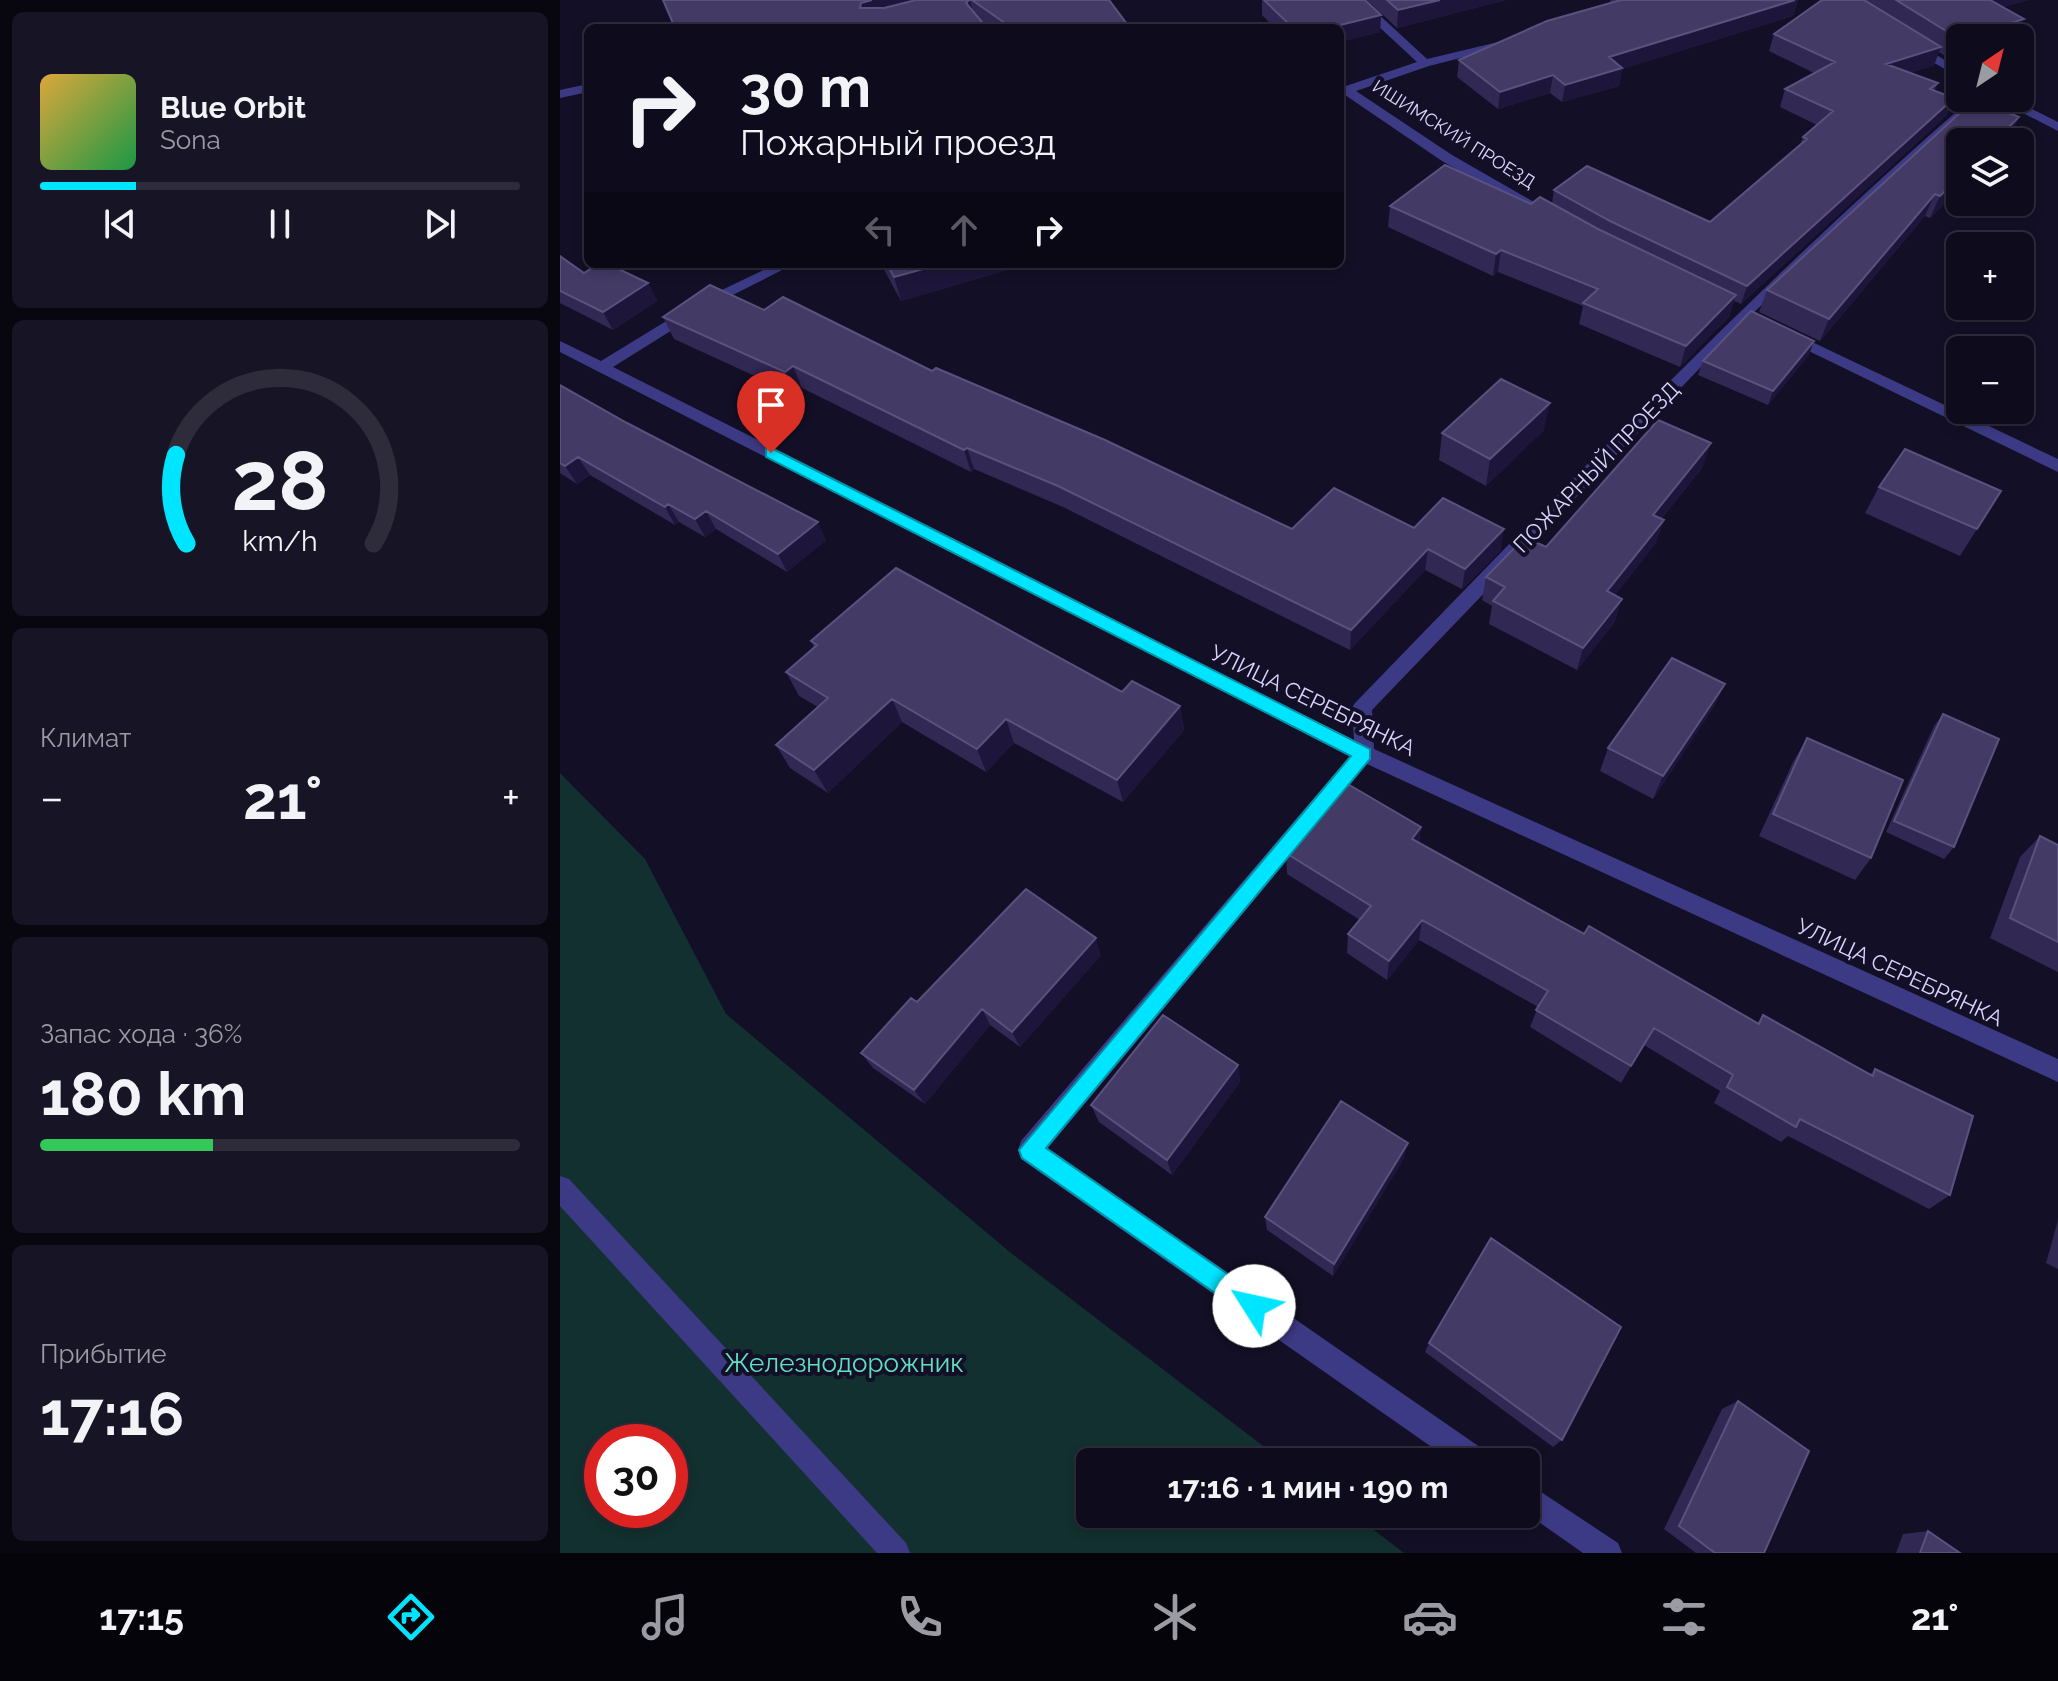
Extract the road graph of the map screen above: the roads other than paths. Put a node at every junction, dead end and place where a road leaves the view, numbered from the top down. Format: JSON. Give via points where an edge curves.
{"nodes":[{"id":1,"x":1356,"y":0,"type":"edge"},
{"id":2,"x":1895,"y":33,"type":"edge"},
{"id":3,"x":1533,"y":35,"type":"edge"},
{"id":4,"x":1425,"y":63,"type":"junction"},
{"id":5,"x":1946,"y":65,"type":"edge"},
{"id":6,"x":584,"y":89,"type":"edge"},
{"id":7,"x":1344,"y":91,"type":"edge"},
{"id":8,"x":1344,"y":92,"type":"edge"},
{"id":9,"x":560,"y":94,"type":"edge"},
{"id":10,"x":1964,"y":112,"type":"edge"},
{"id":11,"x":2028,"y":112,"type":"edge"},
{"id":12,"x":2058,"y":127,"type":"edge"},
{"id":13,"x":1544,"y":214,"type":"edge"},
{"id":14,"x":779,"y":268,"type":"edge"},
{"id":15,"x":1752,"y":318,"type":"junction"},
{"id":16,"x":560,"y":346,"type":"edge"},
{"id":17,"x":602,"y":367,"type":"junction"},
{"id":18,"x":2058,"y":466,"type":"edge"},
{"id":19,"x":1364,"y":754,"type":"junction"},
{"id":20,"x":2058,"y":1071,"type":"edge"},
{"id":21,"x":560,"y":1188,"type":"edge"},
{"id":22,"x":1457,"y":1448,"type":"edge"},
{"id":23,"x":1540,"y":1506,"type":"edge"},
{"id":24,"x":896,"y":1553,"type":"edge"},
{"id":25,"x":1608,"y":1553,"type":"edge"}],
"edges":[{"from":1,"to":4,"type":"street"},
{"from":2,"to":5,"type":"street"},
{"from":3,"to":4,"type":"street"},
{"from":4,"to":7,"type":"street"},
{"from":6,"to":9,"type":"street"},
{"from":8,"to":13,"type":"street","name":"ИШИМСКИЙ ПРОЕЗД"},
{"from":10,"to":15,"type":"street","name":"ПОЖАРНЫЙ ПРОЕЗД","via":[[1870,192]]},
{"from":11,"to":12,"type":"street"},
{"from":14,"to":17,"type":"street","via":[[704,304]]},
{"from":15,"to":18,"type":"street"},
{"from":15,"to":19,"type":"street","name":"ПОЖАРНЫЙ ПРОЕЗД","via":[[1362,708]]},
{"from":16,"to":17,"type":"street","name":"УЛИЦА СЕРЕБРЯНКА"},
{"from":17,"to":19,"type":"street","name":"УЛИЦА СЕРЕБРЯНКА"},
{"from":19,"to":20,"type":"street","name":"УЛИЦА СЕРЕБРЯНКА"},
{"from":19,"to":22,"type":"street","via":[[1030,1150]]},
{"from":21,"to":24,"type":"street"},
{"from":23,"to":25,"type":"street"}]}
